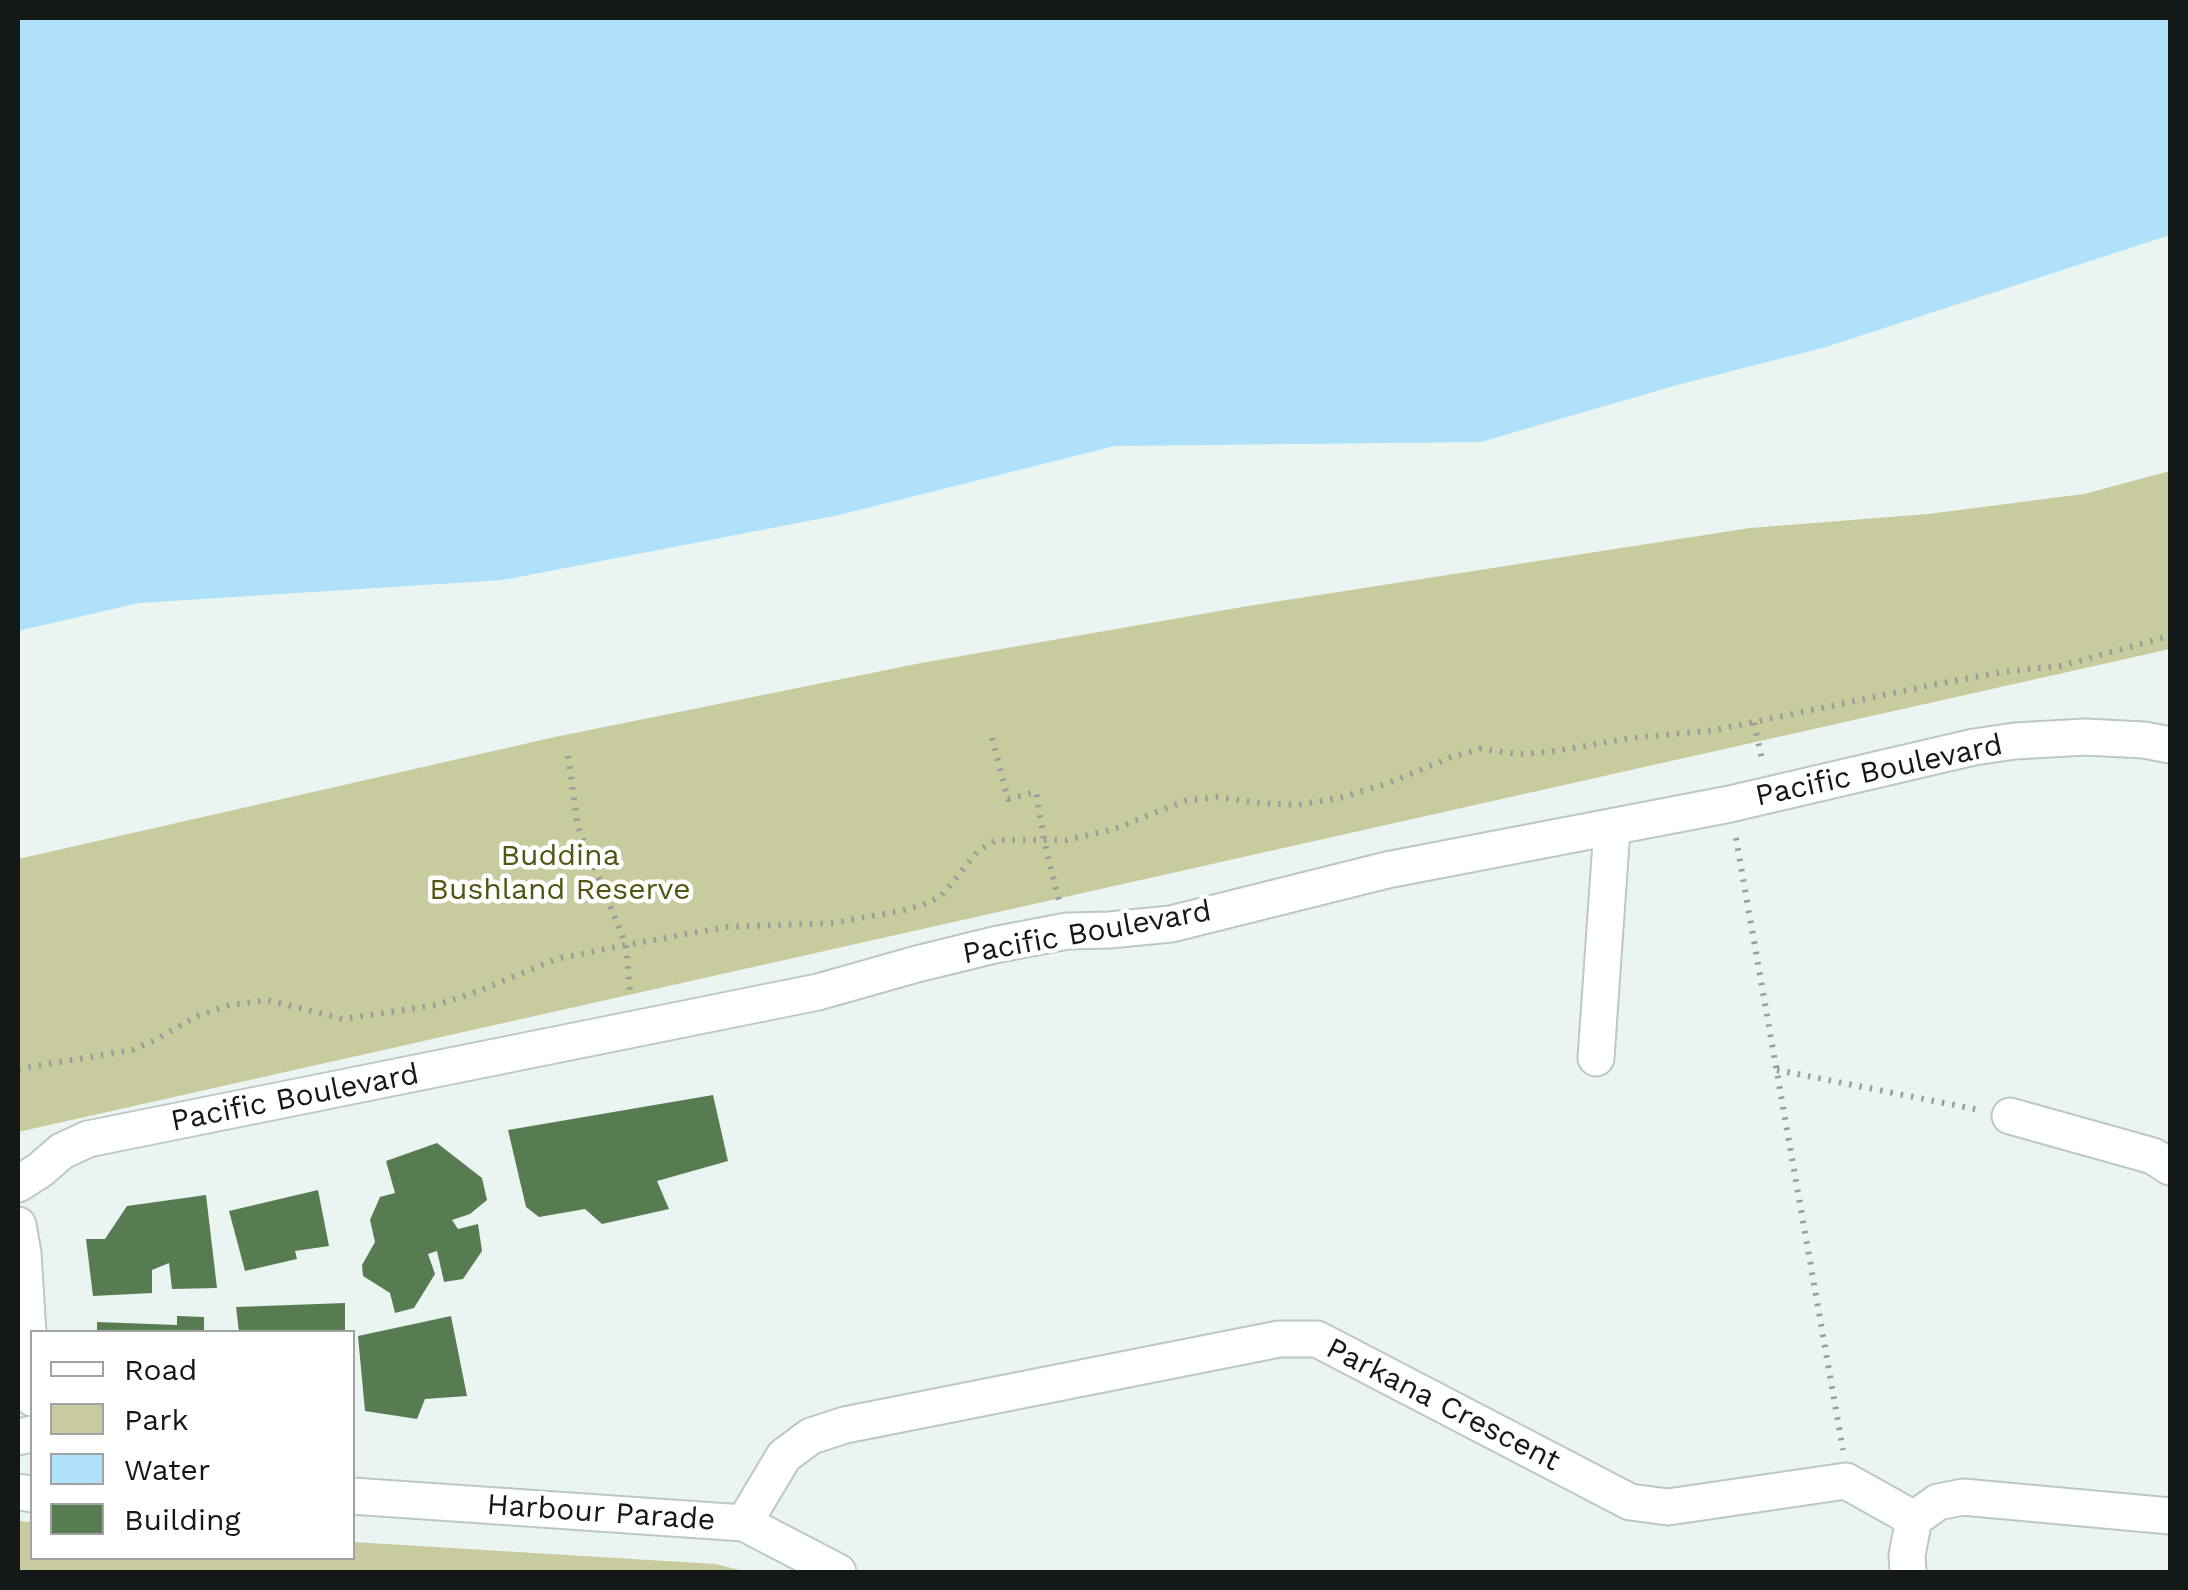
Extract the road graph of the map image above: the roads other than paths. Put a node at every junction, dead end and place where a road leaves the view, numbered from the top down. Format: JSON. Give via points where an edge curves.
{"nodes":[{"id":1,"x":2170,"y":746,"type":"edge"},
{"id":2,"x":1612,"y":828,"type":"junction"},
{"id":3,"x":1596,"y":1058,"type":"dead end"},
{"id":4,"x":2010,"y":1116,"type":"road end"},
{"id":5,"x":2170,"y":1168,"type":"edge"},
{"id":6,"x":18,"y":1184,"type":"edge"},
{"id":7,"x":18,"y":1225,"type":"edge"},
{"id":8,"x":30,"y":1366,"type":"edge"},
{"id":9,"x":355,"y":1496,"type":"edge"},
{"id":10,"x":2170,"y":1516,"type":"edge"},
{"id":11,"x":1914,"y":1518,"type":"junction"},
{"id":12,"x":744,"y":1522,"type":"junction"},
{"id":13,"x":838,"y":1572,"type":"edge"},
{"id":14,"x":1908,"y":1572,"type":"edge"}],
"edges":[{"from":1,"to":2,"type":"street","name":"Pacific Boulevard","via":[[2086,738],[1988,745]]},
{"from":2,"to":3,"type":"street"},
{"from":2,"to":6,"type":"street","name":"Pacific Boulevard","via":[[1387,870],[1171,924],[1067,931],[818,992],[88,1139]]},
{"from":4,"to":5,"type":"street","via":[[2152,1156]]},
{"from":7,"to":8,"type":"street"},
{"from":9,"to":12,"type":"street","name":"Harbour Parade"},
{"from":10,"to":11,"type":"street","via":[[1963,1497],[1938,1502]]},
{"from":11,"to":12,"type":"street","name":"Parkana Crescent","via":[[1846,1481],[1668,1507],[1630,1502],[1318,1339],[1279,1339],[811,1436],[784,1456]]},
{"from":11,"to":14,"type":"street"},
{"from":12,"to":13,"type":"street","name":"Harbour Parade"}]}
